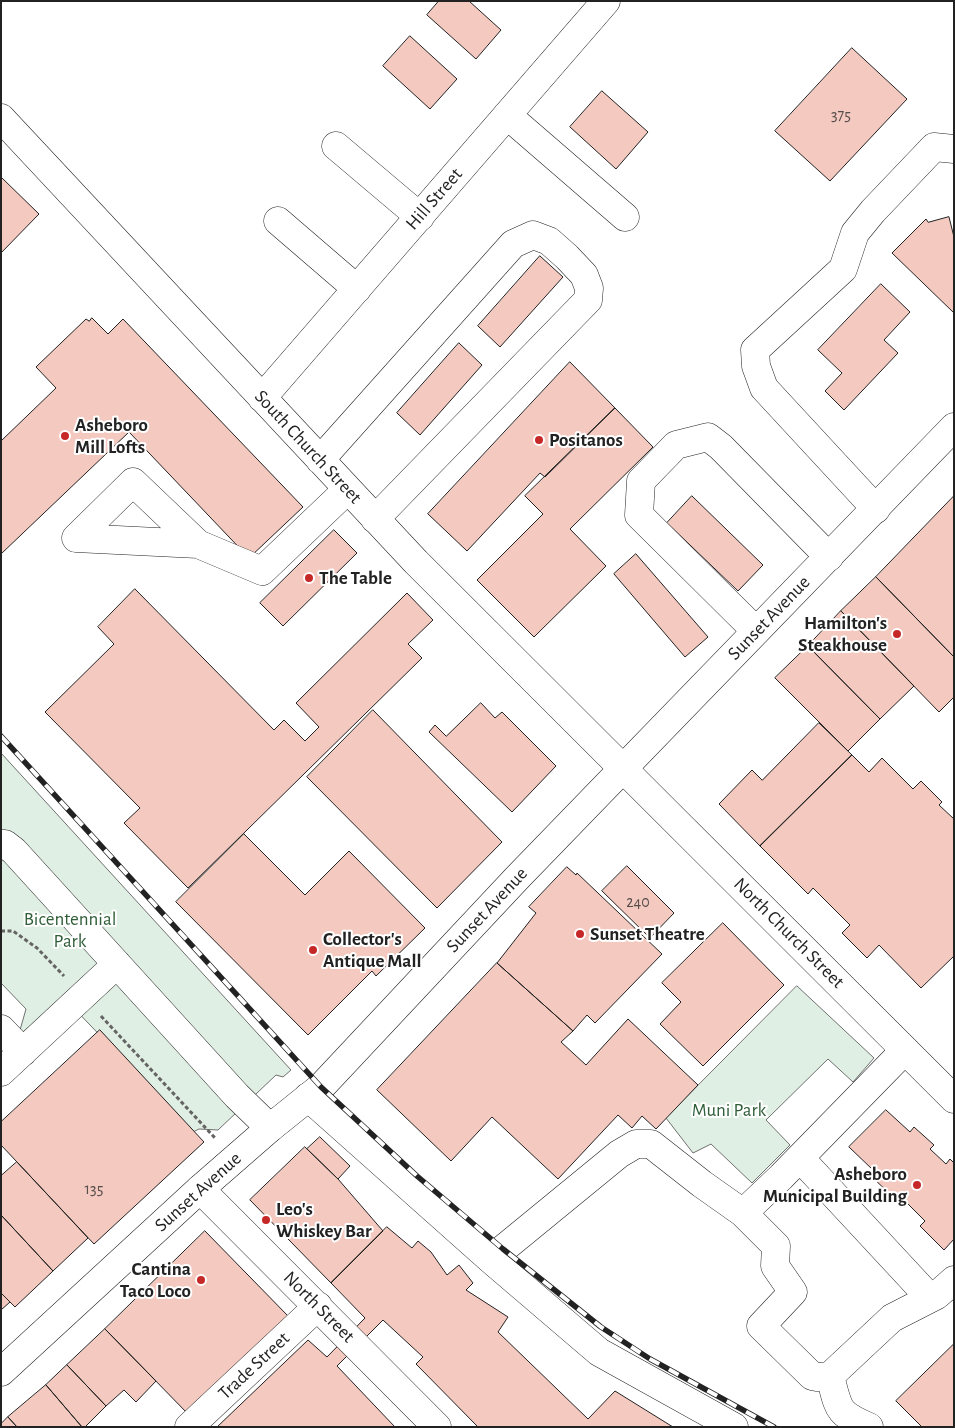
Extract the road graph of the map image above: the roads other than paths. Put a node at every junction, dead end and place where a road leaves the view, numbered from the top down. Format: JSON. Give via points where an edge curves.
{"nodes":[{"id":1,"x":606,"y":1,"type":"edge"},
{"id":2,"x":507,"y":115,"type":"junction"},
{"id":3,"x":1,"y":118,"type":"edge"},
{"id":4,"x":336,"y":146,"type":"dead end"},
{"id":5,"x":954,"y":149,"type":"edge"},
{"id":6,"x":420,"y":216,"type":"junction"},
{"id":7,"x":626,"y":217,"type":"dead end"},
{"id":8,"x":278,"y":221,"type":"dead end"},
{"id":9,"x":357,"y":289,"type":"junction"},
{"id":10,"x":262,"y":398,"type":"junction"},
{"id":11,"x":954,"y":426,"type":"edge"},
{"id":12,"x":320,"y":460,"type":"junction"},
{"id":13,"x":348,"y":490,"type":"junction"},
{"id":14,"x":876,"y":509,"type":"junction"},
{"id":15,"x":375,"y":519,"type":"junction"},
{"id":16,"x":198,"y":544,"type":"dead end"},
{"id":17,"x":829,"y":557,"type":"junction"},
{"id":18,"x":756,"y":631,"type":"junction"},
{"id":19,"x":623,"y":768,"type":"junction"},
{"id":20,"x":1,"y":844,"type":"edge"},
{"id":21,"x":117,"y":964,"type":"junction"},
{"id":22,"x":1,"y":1029,"type":"edge"},
{"id":23,"x":905,"y":1050,"type":"junction"},
{"id":24,"x":23,"y":1052,"type":"junction"},
{"id":25,"x":1,"y":1072,"type":"edge"},
{"id":26,"x":308,"y":1097,"type":"junction"},
{"id":27,"x":954,"y":1099,"type":"edge"},
{"id":28,"x":270,"y":1128,"type":"junction"},
{"id":29,"x":800,"y":1158,"type":"junction"},
{"id":30,"x":200,"y":1189,"type":"junction"},
{"id":31,"x":743,"y":1213,"type":"junction"},
{"id":32,"x":490,"y":1258,"type":"junction"},
{"id":33,"x":954,"y":1280,"type":"edge"},
{"id":34,"x":930,"y":1298,"type":"junction"},
{"id":35,"x":318,"y":1306,"type":"junction"},
{"id":36,"x":1,"y":1372,"type":"edge"},
{"id":37,"x":830,"y":1376,"type":"junction"},
{"id":38,"x":189,"y":1427,"type":"edge"},
{"id":39,"x":437,"y":1427,"type":"edge"},
{"id":40,"x":734,"y":1427,"type":"edge"},
{"id":41,"x":869,"y":1427,"type":"edge"}],
"edges":[{"from":1,"to":2,"type":"street","name":"Hill Street"},
{"from":2,"to":6,"type":"street","name":"Hill Street"},
{"from":2,"to":7,"type":"street"},
{"from":3,"to":10,"type":"street","name":"South Church Street"},
{"from":4,"to":6,"type":"street"},
{"from":5,"to":14,"type":"street","via":[[934,148],[872,211],[855,234],[843,269],[755,350],[756,366],[764,388]]},
{"from":6,"to":9,"type":"street","name":"Hill Street"},
{"from":8,"to":9,"type":"street"},
{"from":9,"to":10,"type":"street","name":"Hill Street"},
{"from":10,"to":12,"type":"street","name":"South Church Street"},
{"from":11,"to":14,"type":"street","name":"Sunset Avenue"},
{"from":12,"to":13,"type":"street","name":"South Church Street"},
{"from":12,"to":15,"type":"street","via":[[513,244],[532,235],[549,241],[584,275],[589,288],[588,300]]},
{"from":13,"to":15,"type":"street","name":"South Church Street"},
{"from":13,"to":16,"type":"street","via":[[262,571]]},
{"from":14,"to":17,"type":"street","name":"Sunset Avenue"},
{"from":15,"to":19,"type":"street","name":"South Church Street"},
{"from":17,"to":18,"type":"street","name":"Sunset Avenue"},
{"from":17,"to":18,"type":"street","via":[[708,437],[676,445],[641,481],[639,515]]},
{"from":18,"to":19,"type":"street","name":"Sunset Avenue"},
{"from":19,"to":23,"type":"street","name":"North Church Street"},
{"from":19,"to":26,"type":"street","name":"Sunset Avenue"},
{"from":20,"to":21,"type":"street","via":[[14,851]]},
{"from":21,"to":24,"type":"street"},
{"from":21,"to":28,"type":"street"},
{"from":22,"to":24,"type":"street"},
{"from":23,"to":27,"type":"street","name":"North Church Street"},
{"from":23,"to":29,"type":"street"},
{"from":24,"to":25,"type":"street"},
{"from":26,"to":28,"type":"street","name":"Sunset Avenue"},
{"from":26,"to":32,"type":"street"},
{"from":28,"to":30,"type":"street","name":"Sunset Avenue"},
{"from":29,"to":31,"type":"street"},
{"from":29,"to":34,"type":"street"},
{"from":30,"to":35,"type":"street","name":"North Street"},
{"from":30,"to":36,"type":"street","name":"Sunset Avenue"},
{"from":31,"to":32,"type":"street","via":[[651,1144],[636,1144],[619,1154]]},
{"from":31,"to":37,"type":"street","via":[[776,1246],[775,1266],[793,1292],[761,1326],[812,1376]]},
{"from":32,"to":40,"type":"street","via":[[599,1352]]},
{"from":33,"to":34,"type":"street"},
{"from":34,"to":37,"type":"street","via":[[892,1318]]},
{"from":35,"to":38,"type":"street","name":"Trade Street"},
{"from":35,"to":39,"type":"street","name":"North Street"},
{"from":37,"to":41,"type":"street","via":[[839,1409]]}]}
